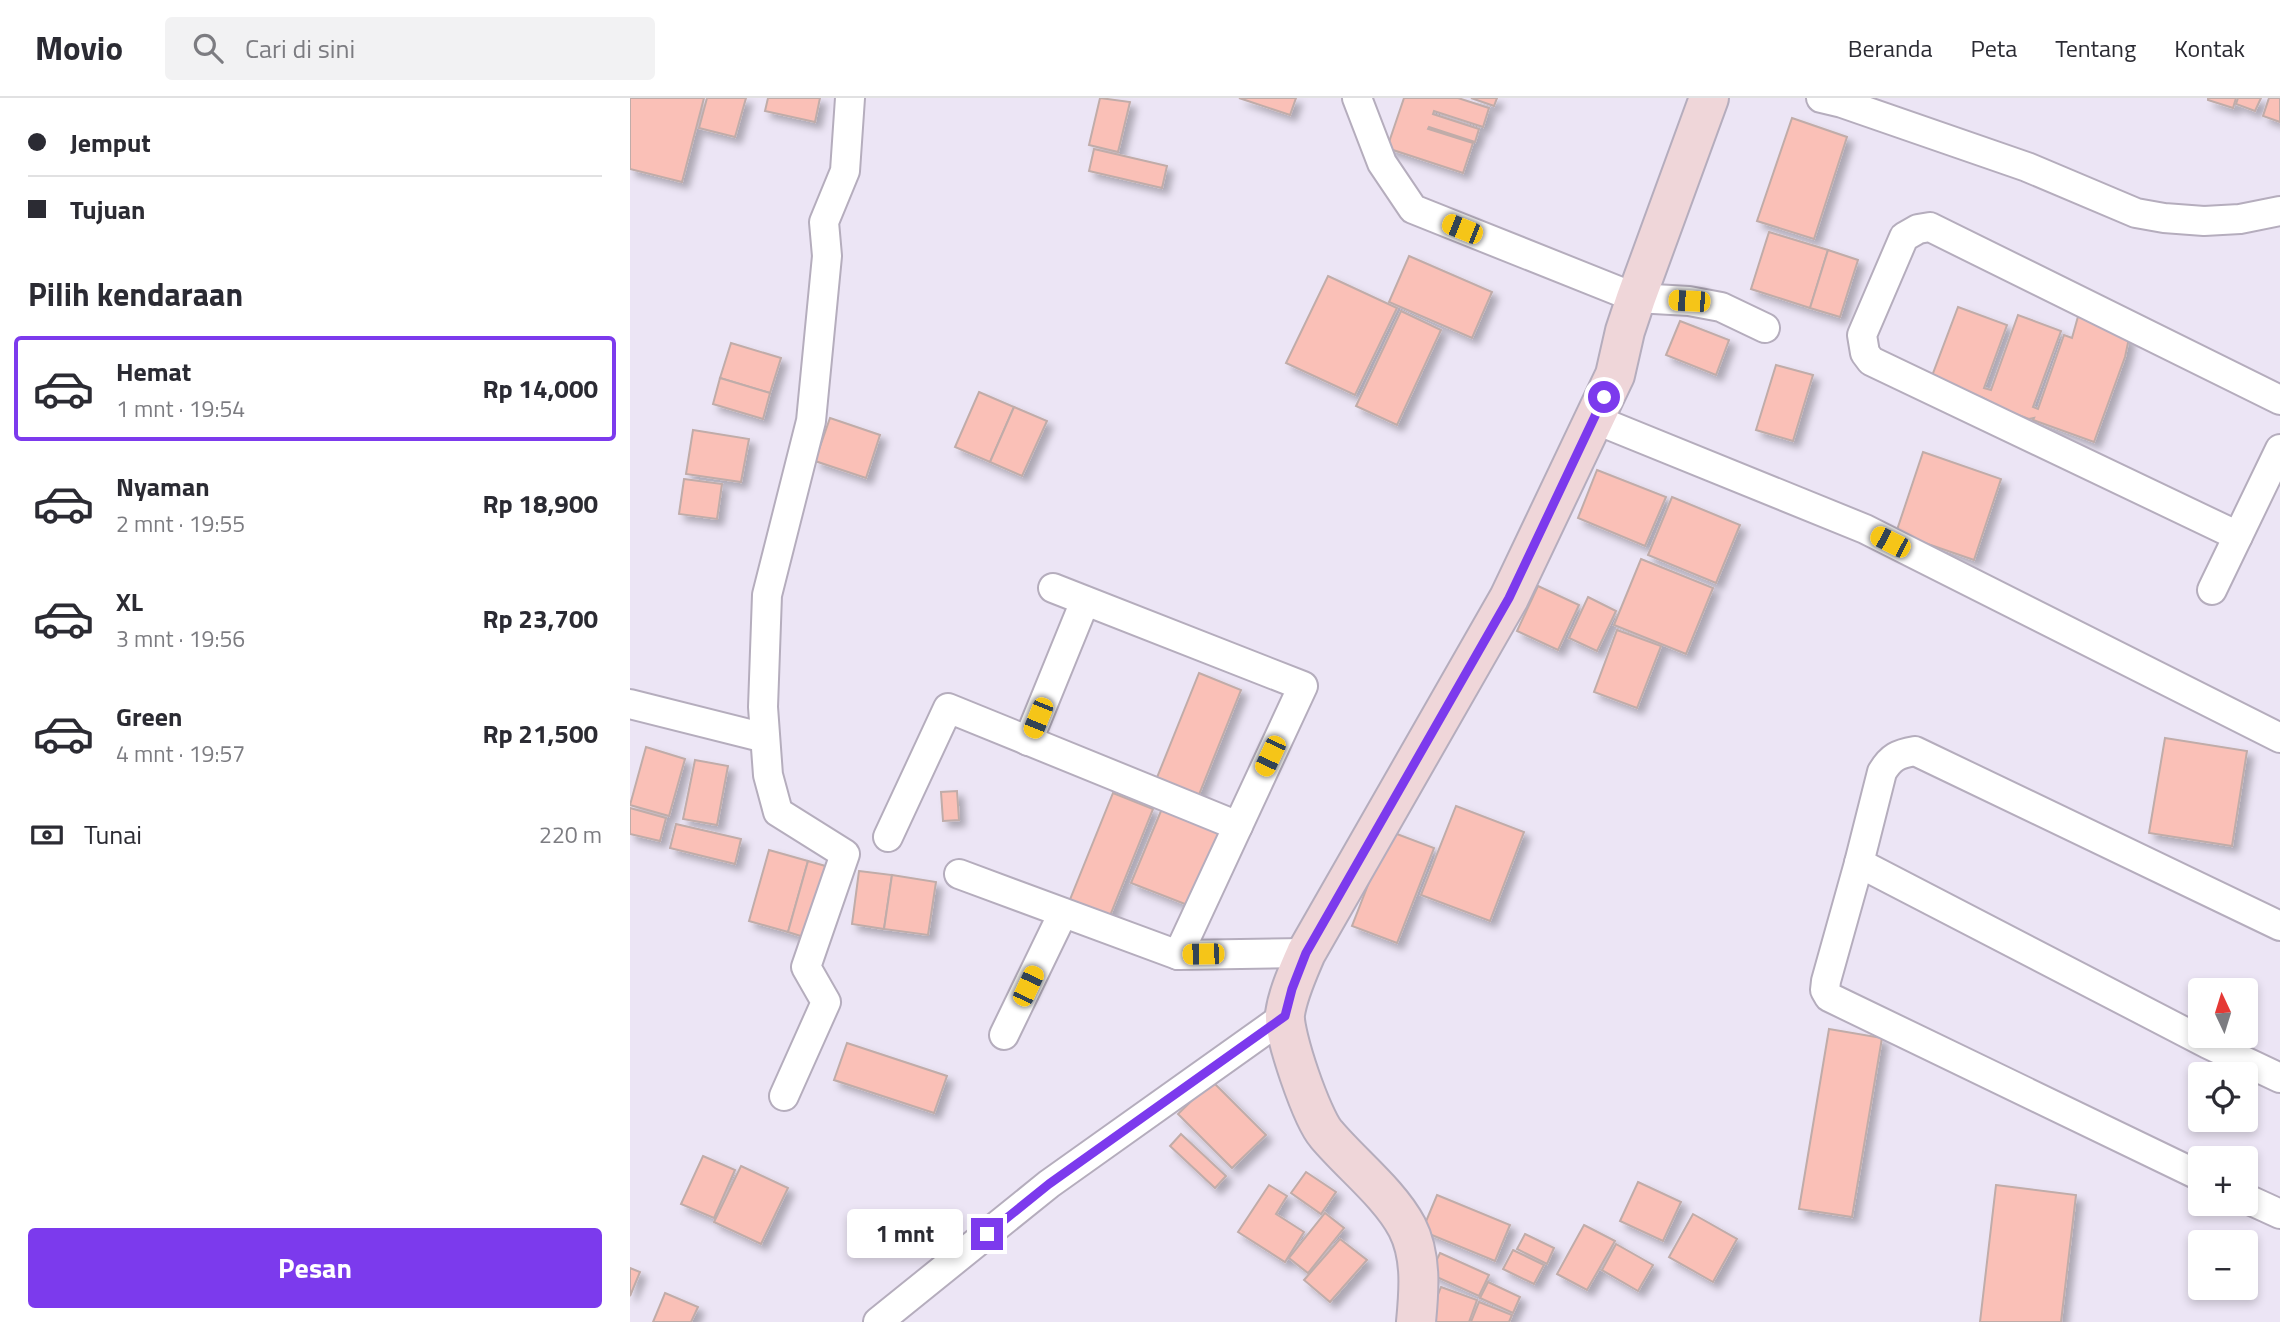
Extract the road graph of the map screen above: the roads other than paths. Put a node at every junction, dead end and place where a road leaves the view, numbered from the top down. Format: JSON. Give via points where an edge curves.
{"nodes":[{"id":1,"x":850,"y":98,"type":"edge"},
{"id":2,"x":1357,"y":98,"type":"edge"},
{"id":3,"x":1709,"y":98,"type":"edge"},
{"id":4,"x":1821,"y":98,"type":"edge"},
{"id":5,"x":2280,"y":211,"type":"edge"},
{"id":6,"x":1636,"y":298,"type":"junction"},
{"id":7,"x":1765,"y":328,"type":"dead end"},
{"id":8,"x":2280,"y":400,"type":"edge"},
{"id":9,"x":1594,"y":419,"type":"junction"},
{"id":10,"x":2280,"y":449,"type":"edge"},
{"id":11,"x":2238,"y":536,"type":"junction"},
{"id":12,"x":1053,"y":588,"type":"dead end"},
{"id":13,"x":2212,"y":590,"type":"dead end"},
{"id":14,"x":1085,"y":601,"type":"junction"},
{"id":15,"x":630,"y":704,"type":"edge"},
{"id":16,"x":765,"y":738,"type":"junction"},
{"id":17,"x":2280,"y":738,"type":"edge"},
{"id":18,"x":1028,"y":741,"type":"junction"},
{"id":19,"x":1238,"y":826,"type":"junction"},
{"id":20,"x":888,"y":837,"type":"dead end"},
{"id":21,"x":1859,"y":863,"type":"junction"},
{"id":22,"x":959,"y":874,"type":"dead end"},
{"id":23,"x":1063,"y":913,"type":"junction"},
{"id":24,"x":2280,"y":926,"type":"edge"},
{"id":25,"x":1306,"y":953,"type":"junction"},
{"id":26,"x":1178,"y":955,"type":"junction"},
{"id":27,"x":1285,"y":1016,"type":"junction"},
{"id":28,"x":1004,"y":1035,"type":"dead end"},
{"id":29,"x":2280,"y":1078,"type":"edge"},
{"id":30,"x":784,"y":1096,"type":"dead end"},
{"id":31,"x":2188,"y":1170,"type":"edge"},
{"id":32,"x":2258,"y":1204,"type":"edge"},
{"id":33,"x":2280,"y":1214,"type":"edge"},
{"id":34,"x":878,"y":1322,"type":"edge"},
{"id":35,"x":1416,"y":1322,"type":"edge"}],
"edges":[{"from":1,"to":16,"type":"street","via":[[845,171],[824,222],[827,256],[811,421],[767,595]]},
{"from":2,"to":6,"type":"street","via":[[1382,163],[1413,209]]},
{"from":3,"to":6,"type":"street"},
{"from":4,"to":5,"type":"street","via":[[2027,167],[2136,213],[2204,221]]},
{"from":6,"to":7,"type":"street","via":[[1721,307]]},
{"from":6,"to":9,"type":"street","via":[[1615,375]]},
{"from":8,"to":11,"type":"street","via":[[1930,228],[1904,237],[1862,335],[1871,361]]},
{"from":9,"to":17,"type":"street","via":[[1865,529]]},
{"from":9,"to":25,"type":"street","via":[[1509,598]]},
{"from":10,"to":11,"type":"street"},
{"from":11,"to":13,"type":"street"},
{"from":12,"to":14,"type":"street"},
{"from":14,"to":18,"type":"street"},
{"from":14,"to":19,"type":"street","via":[[1303,686]]},
{"from":15,"to":16,"type":"street"},
{"from":16,"to":30,"type":"street","via":[[778,812],[845,854],[806,967],[827,1002]]},
{"from":18,"to":19,"type":"street"},
{"from":18,"to":20,"type":"street","via":[[948,708]]},
{"from":19,"to":26,"type":"street"},
{"from":21,"to":24,"type":"street","via":[[1882,772],[1890,759],[1915,751]]},
{"from":21,"to":29,"type":"street"},
{"from":21,"to":31,"type":"street","via":[[1826,981],[1829,997]]},
{"from":22,"to":23,"type":"street"},
{"from":23,"to":26,"type":"street"},
{"from":23,"to":28,"type":"street"},
{"from":25,"to":26,"type":"street"},
{"from":25,"to":27,"type":"street"},
{"from":27,"to":34,"type":"street","via":[[1049,1184]]},
{"from":27,"to":35,"type":"street","via":[[1318,1125],[1398,1212],[1408,1230],[1419,1279]]},
{"from":32,"to":33,"type":"street"}]}
